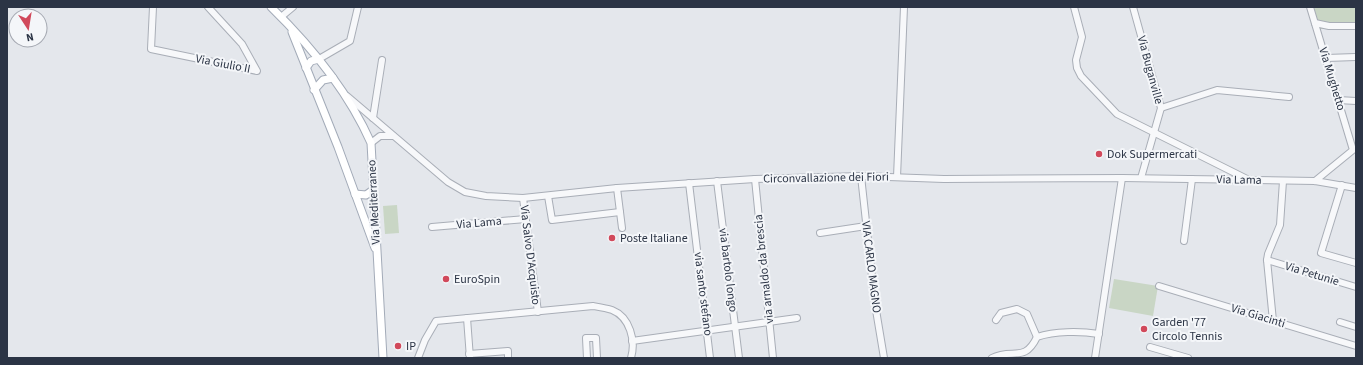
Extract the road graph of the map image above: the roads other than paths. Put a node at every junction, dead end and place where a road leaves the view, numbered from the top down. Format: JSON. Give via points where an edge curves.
{"nodes":[{"id":1,"x":153,"y":7,"type":"edge"},
{"id":2,"x":208,"y":7,"type":"edge"},
{"id":3,"x":271,"y":7,"type":"edge"},
{"id":4,"x":293,"y":7,"type":"edge"},
{"id":5,"x":358,"y":7,"type":"edge"},
{"id":6,"x":904,"y":7,"type":"edge"},
{"id":7,"x":1074,"y":7,"type":"edge"},
{"id":8,"x":1133,"y":7,"type":"edge"},
{"id":9,"x":1310,"y":7,"type":"edge"},
{"id":10,"x":281,"y":17,"type":"junction"},
{"id":11,"x":1315,"y":23,"type":"junction"},
{"id":12,"x":288,"y":24,"type":"junction"},
{"id":13,"x":1356,"y":26,"type":"edge"},
{"id":14,"x":1356,"y":56,"type":"edge"},
{"id":15,"x":1326,"y":58,"type":"junction"},
{"id":16,"x":319,"y":59,"type":"junction"},
{"id":17,"x":382,"y":60,"type":"dead end"},
{"id":18,"x":306,"y":68,"type":"junction"},
{"id":19,"x":333,"y":78,"type":"junction"},
{"id":20,"x":314,"y":90,"type":"junction"},
{"id":21,"x":346,"y":95,"type":"junction"},
{"id":22,"x":1289,"y":97,"type":"dead end"},
{"id":23,"x":1338,"y":100,"type":"junction"},
{"id":24,"x":1356,"y":101,"type":"edge"},
{"id":25,"x":1161,"y":108,"type":"junction"},
{"id":26,"x":373,"y":118,"type":"junction"},
{"id":27,"x":1152,"y":132,"type":"junction"},
{"id":28,"x":393,"y":136,"type":"junction"},
{"id":29,"x":371,"y":143,"type":"junction"},
{"id":30,"x":861,"y":176,"type":"junction"},
{"id":31,"x":897,"y":177,"type":"junction"},
{"id":32,"x":1122,"y":178,"type":"junction"},
{"id":33,"x":1141,"y":178,"type":"junction"},
{"id":34,"x":755,"y":179,"type":"junction"},
{"id":35,"x":1192,"y":179,"type":"junction"},
{"id":36,"x":717,"y":181,"type":"junction"},
{"id":37,"x":1251,"y":181,"type":"junction"},
{"id":38,"x":1283,"y":181,"type":"junction"},
{"id":39,"x":1315,"y":182,"type":"junction"},
{"id":40,"x":689,"y":183,"type":"junction"},
{"id":41,"x":1342,"y":185,"type":"junction"},
{"id":42,"x":617,"y":188,"type":"junction"},
{"id":43,"x":1356,"y":188,"type":"edge"},
{"id":44,"x":373,"y":190,"type":"junction"},
{"id":45,"x":355,"y":194,"type":"junction"},
{"id":46,"x":548,"y":196,"type":"junction"},
{"id":47,"x":523,"y":198,"type":"junction"},
{"id":48,"x":620,"y":212,"type":"junction"},
{"id":49,"x":526,"y":219,"type":"junction"},
{"id":50,"x":866,"y":226,"type":"junction"},
{"id":51,"x":432,"y":227,"type":"dead end"},
{"id":52,"x":622,"y":228,"type":"dead end"},
{"id":53,"x":820,"y":233,"type":"dead end"},
{"id":54,"x":1184,"y":241,"type":"dead end"},
{"id":55,"x":377,"y":256,"type":"junction"},
{"id":56,"x":1268,"y":260,"type":"junction"},
{"id":57,"x":1356,"y":263,"type":"edge"},
{"id":58,"x":1159,"y":286,"type":"dead end"},
{"id":59,"x":1356,"y":287,"type":"edge"},
{"id":60,"x":538,"y":312,"type":"junction"},
{"id":61,"x":466,"y":318,"type":"junction"},
{"id":62,"x":797,"y":318,"type":"dead end"},
{"id":63,"x":996,"y":320,"type":"dead end"},
{"id":64,"x":1273,"y":320,"type":"junction"},
{"id":65,"x":769,"y":321,"type":"junction"},
{"id":66,"x":1340,"y":322,"type":"dead end"},
{"id":67,"x":736,"y":326,"type":"junction"},
{"id":68,"x":1356,"y":327,"type":"edge"},
{"id":69,"x":708,"y":330,"type":"junction"},
{"id":70,"x":1099,"y":334,"type":"junction"},
{"id":71,"x":1036,"y":337,"type":"junction"},
{"id":72,"x":632,"y":341,"type":"junction"},
{"id":73,"x":1150,"y":346,"type":"dead end"},
{"id":74,"x":1356,"y":346,"type":"edge"},
{"id":75,"x":470,"y":356,"type":"edge"},
{"id":76,"x":384,"y":358,"type":"edge"},
{"id":77,"x":418,"y":358,"type":"edge"},
{"id":78,"x":508,"y":358,"type":"edge"},
{"id":79,"x":587,"y":358,"type":"edge"},
{"id":80,"x":597,"y":358,"type":"edge"},
{"id":81,"x":631,"y":358,"type":"edge"},
{"id":82,"x":710,"y":358,"type":"edge"},
{"id":83,"x":739,"y":358,"type":"edge"},
{"id":84,"x":773,"y":358,"type":"edge"},
{"id":85,"x":884,"y":358,"type":"edge"},
{"id":86,"x":992,"y":358,"type":"edge"},
{"id":87,"x":1095,"y":358,"type":"edge"},
{"id":88,"x":1188,"y":358,"type":"edge"}],
"edges":[{"from":1,"to":2,"type":"street","name":"Via Giulio II","via":[[151,49],[257,71],[242,44]]},
{"from":3,"to":10,"type":"main road"},
{"from":4,"to":10,"type":"street"},
{"from":5,"to":16,"type":"street","via":[[350,41]]},
{"from":6,"to":31,"type":"street"},
{"from":7,"to":27,"type":"street","via":[[1082,37],[1076,65],[1078,72],[1117,114]]},
{"from":8,"to":25,"type":"street","name":"Via Buganville"},
{"from":9,"to":11,"type":"street","name":"Via Mughetto"},
{"from":10,"to":12,"type":"main road"},
{"from":11,"to":13,"type":"street"},
{"from":11,"to":15,"type":"street","name":"Via Mughetto"},
{"from":12,"to":16,"type":"main road","name":"Via Mediterraneo"},
{"from":12,"to":18,"type":"main road","name":"Via Mediterraneo"},
{"from":14,"to":15,"type":"street"},
{"from":15,"to":23,"type":"street","name":"Via Mughetto"},
{"from":16,"to":18,"type":"main road","via":[[311,61]]},
{"from":16,"to":19,"type":"main road","name":"Via Mediterraneo"},
{"from":17,"to":26,"type":"street"},
{"from":18,"to":20,"type":"main road","name":"Via Mediterraneo"},
{"from":19,"to":20,"type":"main road","via":[[323,80]]},
{"from":19,"to":21,"type":"main road","name":"Via Mediterraneo"},
{"from":20,"to":45,"type":"main road","name":"Via Mediterraneo"},
{"from":21,"to":26,"type":"street","name":"Circonvallazione dei Fiori"},
{"from":21,"to":29,"type":"main road","name":"Via Mediterraneo"},
{"from":22,"to":25,"type":"street","via":[[1217,90]]},
{"from":23,"to":24,"type":"street"},
{"from":23,"to":39,"type":"street","name":"Via Mughetto","via":[[1353,150]]},
{"from":25,"to":27,"type":"street","name":"Via Buganville"},
{"from":26,"to":28,"type":"street","name":"Circonvallazione dei Fiori"},
{"from":27,"to":33,"type":"street","name":"Via Buganville"},
{"from":27,"to":37,"type":"street"},
{"from":28,"to":29,"type":"street","via":[[380,136]]},
{"from":28,"to":47,"type":"street","name":"Circonvallazione dei Fiori","via":[[448,182],[465,192]]},
{"from":29,"to":44,"type":"main road","name":"Via Mediterraneo"},
{"from":30,"to":31,"type":"street","name":"Circonvallazione dei Fiori"},
{"from":30,"to":34,"type":"street","name":"Circonvallazione dei Fiori"},
{"from":30,"to":50,"type":"street","name":"VIA CARLO MAGNO"},
{"from":31,"to":32,"type":"street","name":"Circonvallazione dei Fiori"},
{"from":32,"to":33,"type":"street","name":"Via Lama"},
{"from":32,"to":70,"type":"street"},
{"from":33,"to":35,"type":"street","name":"Via Lama"},
{"from":34,"to":36,"type":"street","name":"Circonvallazione dei Fiori"},
{"from":34,"to":65,"type":"street","name":"via arnaldo da brescia"},
{"from":35,"to":37,"type":"street","name":"Via Lama"},
{"from":35,"to":54,"type":"street"},
{"from":36,"to":40,"type":"street","name":"Circonvallazione dei Fiori"},
{"from":36,"to":67,"type":"street","name":"via bartolo longo"},
{"from":37,"to":38,"type":"street","name":"Via Lama"},
{"from":38,"to":39,"type":"street","name":"Via Lama"},
{"from":38,"to":56,"type":"street","via":[[1280,225]]},
{"from":39,"to":41,"type":"street","name":"Via Lama"},
{"from":40,"to":42,"type":"street","name":"Circonvallazione dei Fiori"},
{"from":40,"to":69,"type":"street","name":"via santo stefano"},
{"from":41,"to":43,"type":"street","name":"Via Lama"},
{"from":41,"to":57,"type":"street","via":[[1321,253]]},
{"from":42,"to":46,"type":"street","name":"Circonvallazione dei Fiori"},
{"from":42,"to":48,"type":"street"},
{"from":44,"to":45,"type":"main road","via":[[366,194]]},
{"from":44,"to":55,"type":"main road","name":"Via Mediterraneo"},
{"from":45,"to":55,"type":"main road","name":"Via Mediterraneo"},
{"from":46,"to":47,"type":"street","name":"Circonvallazione dei Fiori"},
{"from":46,"to":48,"type":"street","via":[[552,220]]},
{"from":47,"to":49,"type":"street","name":"Via Salvo D'Acquisto"},
{"from":48,"to":52,"type":"street"},
{"from":49,"to":51,"type":"street","name":"Via Lama"},
{"from":49,"to":60,"type":"street","name":"Via Salvo D'Acquisto"},
{"from":50,"to":53,"type":"street"},
{"from":50,"to":85,"type":"street","name":"VIA CARLO MAGNO"},
{"from":55,"to":76,"type":"main road"},
{"from":56,"to":59,"type":"street","name":"Via Petunie"},
{"from":56,"to":64,"type":"street"},
{"from":58,"to":64,"type":"street","name":"Via Giacinti"},
{"from":60,"to":61,"type":"street","name":"Via Salvo D'Acquisto"},
{"from":60,"to":72,"type":"street","name":"Via Salvo D'Acquisto","via":[[593,306],[612,310],[625,320]]},
{"from":61,"to":75,"type":"street"},
{"from":61,"to":77,"type":"street","name":"Via Salvo D'Acquisto","via":[[436,321]]},
{"from":62,"to":65,"type":"street"},
{"from":63,"to":71,"type":"street","via":[[1001,313],[1016,309],[1027,314]]},
{"from":64,"to":74,"type":"street","name":"Via Giacinti"},
{"from":65,"to":67,"type":"street"},
{"from":65,"to":84,"type":"street","name":"via arnaldo da brescia"},
{"from":66,"to":68,"type":"street"},
{"from":67,"to":69,"type":"street"},
{"from":67,"to":83,"type":"street","name":"via bartolo longo"},
{"from":69,"to":72,"type":"street"},
{"from":69,"to":82,"type":"street","name":"via santo stefano"},
{"from":70,"to":71,"type":"street","via":[[1072,332]]},
{"from":70,"to":87,"type":"street"},
{"from":71,"to":86,"type":"street","via":[[1031,349],[1026,352]]},
{"from":72,"to":81,"type":"street","name":"Via Salvo D'Acquisto","via":[[634,348]]},
{"from":73,"to":88,"type":"street"},
{"from":75,"to":78,"type":"street","via":[[508,351]]},
{"from":79,"to":80,"type":"street","via":[[586,338],[596,338]]}]}
